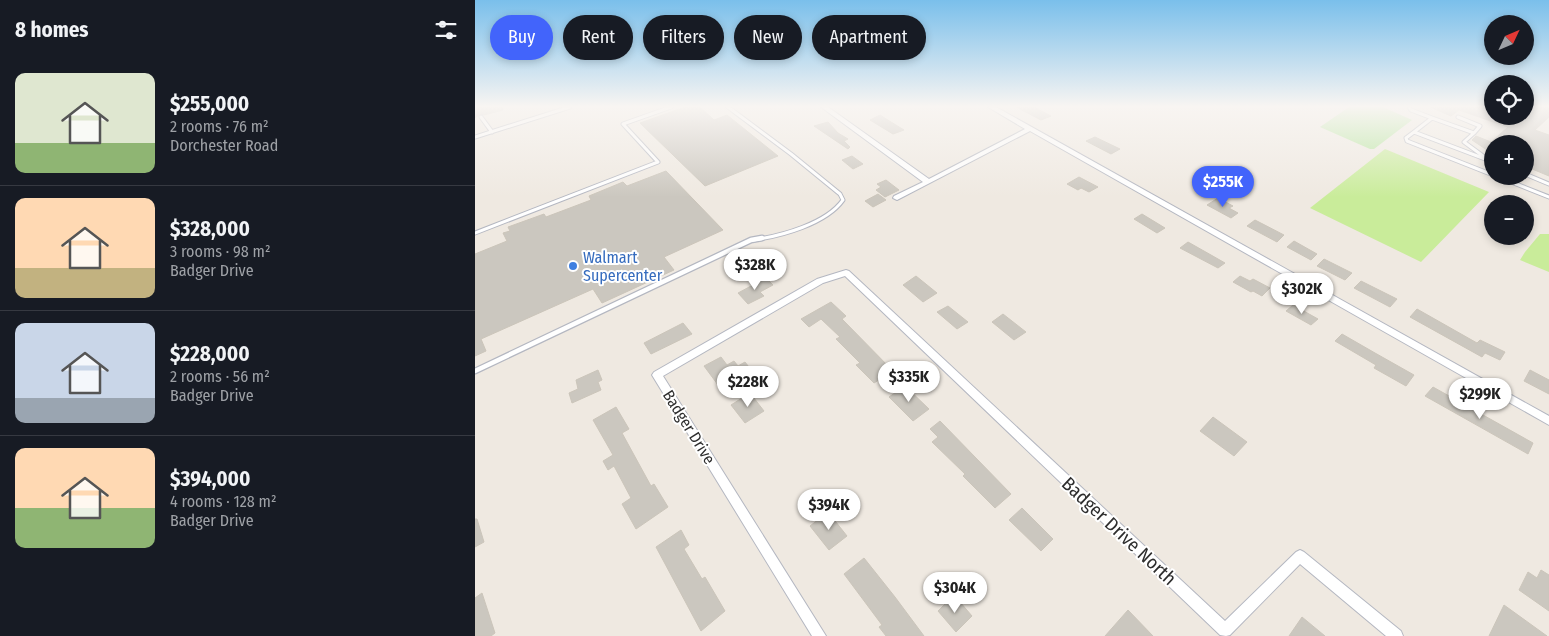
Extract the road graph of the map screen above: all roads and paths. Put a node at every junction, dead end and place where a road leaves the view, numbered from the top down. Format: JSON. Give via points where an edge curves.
{"nodes":[{"id":1,"x":635,"y":137,"type":"edge"},
{"id":2,"x":765,"y":137,"type":"edge"},
{"id":3,"x":864,"y":137,"type":"edge"},
{"id":4,"x":1015,"y":137,"type":"edge"},
{"id":5,"x":1044,"y":137,"type":"edge"},
{"id":6,"x":1408,"y":137,"type":"edge"},
{"id":7,"x":1426,"y":137,"type":"edge"},
{"id":8,"x":1470,"y":137,"type":"edge"},
{"id":9,"x":1483,"y":158,"type":"joint"},
{"id":10,"x":1484,"y":171,"type":"edge"},
{"id":11,"x":1534,"y":178,"type":"edge"},
{"id":12,"x":927,"y":181,"type":"junction"},
{"id":13,"x":1542,"y":181,"type":"junction"},
{"id":14,"x":1549,"y":184,"type":"edge"},
{"id":15,"x":1518,"y":185,"type":"edge"},
{"id":16,"x":1533,"y":191,"type":"junction"},
{"id":17,"x":1549,"y":197,"type":"edge"},
{"id":18,"x":897,"y":198,"type":"dead end"},
{"id":19,"x":475,"y":233,"type":"edge"},
{"id":20,"x":846,"y":273,"type":"joint"},
{"id":21,"x":475,"y":370,"type":"edge"},
{"id":22,"x":1549,"y":421,"type":"edge"},
{"id":23,"x":819,"y":636,"type":"edge"},
{"id":24,"x":1396,"y":636,"type":"edge"}],
"edges":[{"from":1,"to":19,"type":"lane","via":[[658,162]]},
{"from":2,"to":21,"type":"lane","via":[[840,194],[843,200],[838,207],[790,233],[751,240]]},
{"from":3,"to":12,"type":"street"},
{"from":4,"to":12,"type":"street"},
{"from":5,"to":22,"type":"street"},
{"from":6,"to":10,"type":"lane","via":[[1407,141]]},
{"from":7,"to":9,"type":"lane"},
{"from":8,"to":9,"type":"lane","via":[[1464,142]]},
{"from":11,"to":13,"type":"lane"},
{"from":12,"to":18,"type":"street"},
{"from":13,"to":14,"type":"lane"},
{"from":13,"to":16,"type":"lane"},
{"from":15,"to":16,"type":"lane"},
{"from":16,"to":17,"type":"lane"},
{"from":20,"to":23,"type":"street","name":"Badger Drive","via":[[820,282],[657,375]]},
{"from":20,"to":24,"type":"street","name":"Badger Drive North","via":[[1225,630],[1300,556]]}]}
